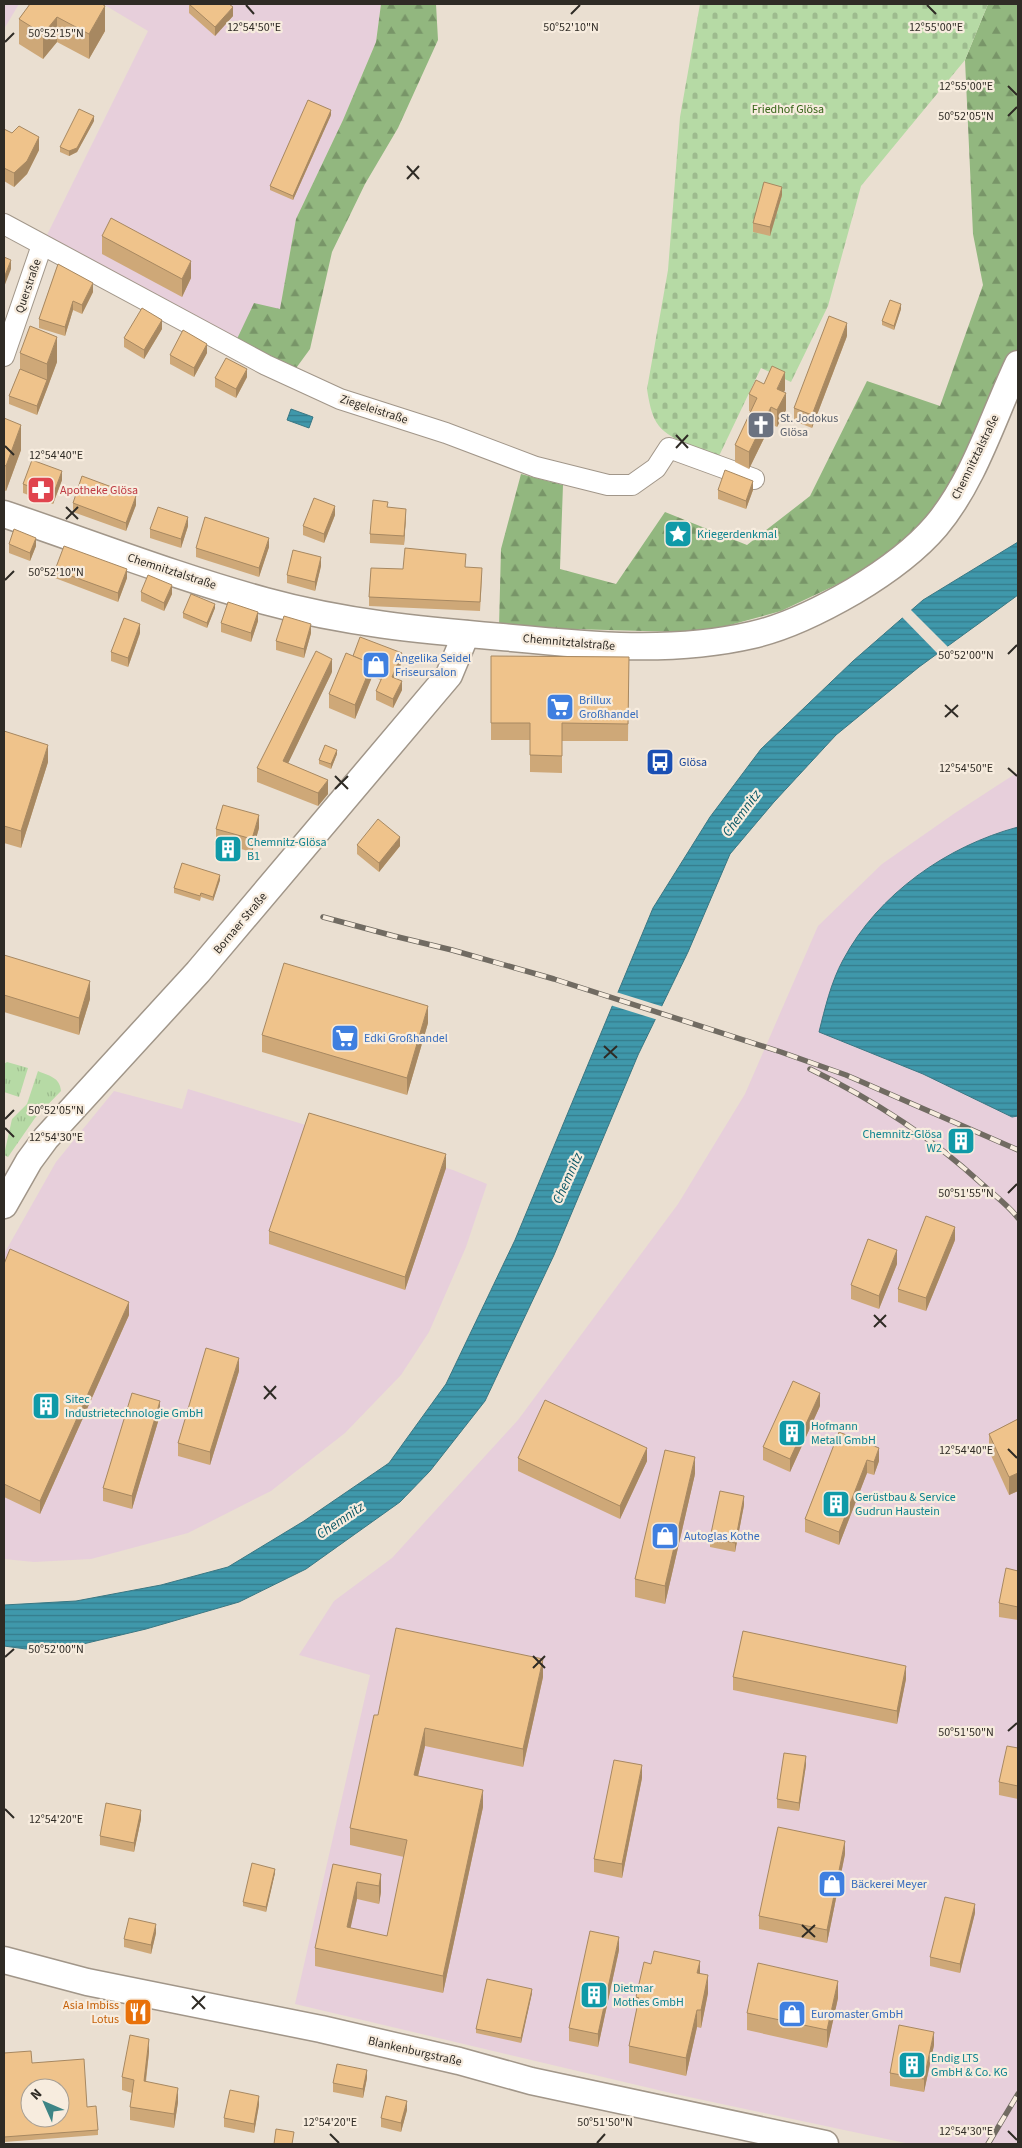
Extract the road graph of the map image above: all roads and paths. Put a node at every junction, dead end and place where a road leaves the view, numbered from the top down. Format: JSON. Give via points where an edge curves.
{"nodes":[{"id":1,"x":4,"y":224,"type":"edge"},
{"id":2,"x":42,"y":246,"type":"junction"},
{"id":3,"x":4,"y":356,"type":"edge"},
{"id":4,"x":1018,"y":364,"type":"edge"},
{"id":5,"x":754,"y":479,"type":"edge"},
{"id":6,"x":4,"y":514,"type":"edge"},
{"id":7,"x":466,"y":634,"type":"junction"},
{"id":8,"x":4,"y":1205,"type":"edge"},
{"id":9,"x":4,"y":1960,"type":"edge"},
{"id":10,"x":790,"y":2140,"type":"edge"},
{"id":11,"x":825,"y":2144,"type":"edge"}],
"edges":[{"from":1,"to":2,"type":"street","name":"Ziegeleistraße"},
{"from":2,"to":3,"type":"street","name":"Querstraße"},
{"from":2,"to":5,"type":"street","name":"Ziegeleistraße","via":[[266,365],[340,399],[446,433],[536,467],[608,485],[632,485],[656,468],[669,448]]},
{"from":4,"to":7,"type":"main road","name":"Chemnitztalstraße","via":[[954,502],[935,527],[889,569],[818,610],[754,635],[662,647],[623,647]]},
{"from":6,"to":7,"type":"main road","name":"Chemnitztalstraße","via":[[263,600],[360,623]]},
{"from":7,"to":8,"type":"main road","name":"Bornaer Straße","via":[[449,675],[198,972],[46,1138]]},
{"from":9,"to":10,"type":"main road","name":"Blankenburgstraße","via":[[87,1982],[321,2029]]},
{"from":10,"to":11,"type":"main road","name":"Blankenburgstraße"}]}
